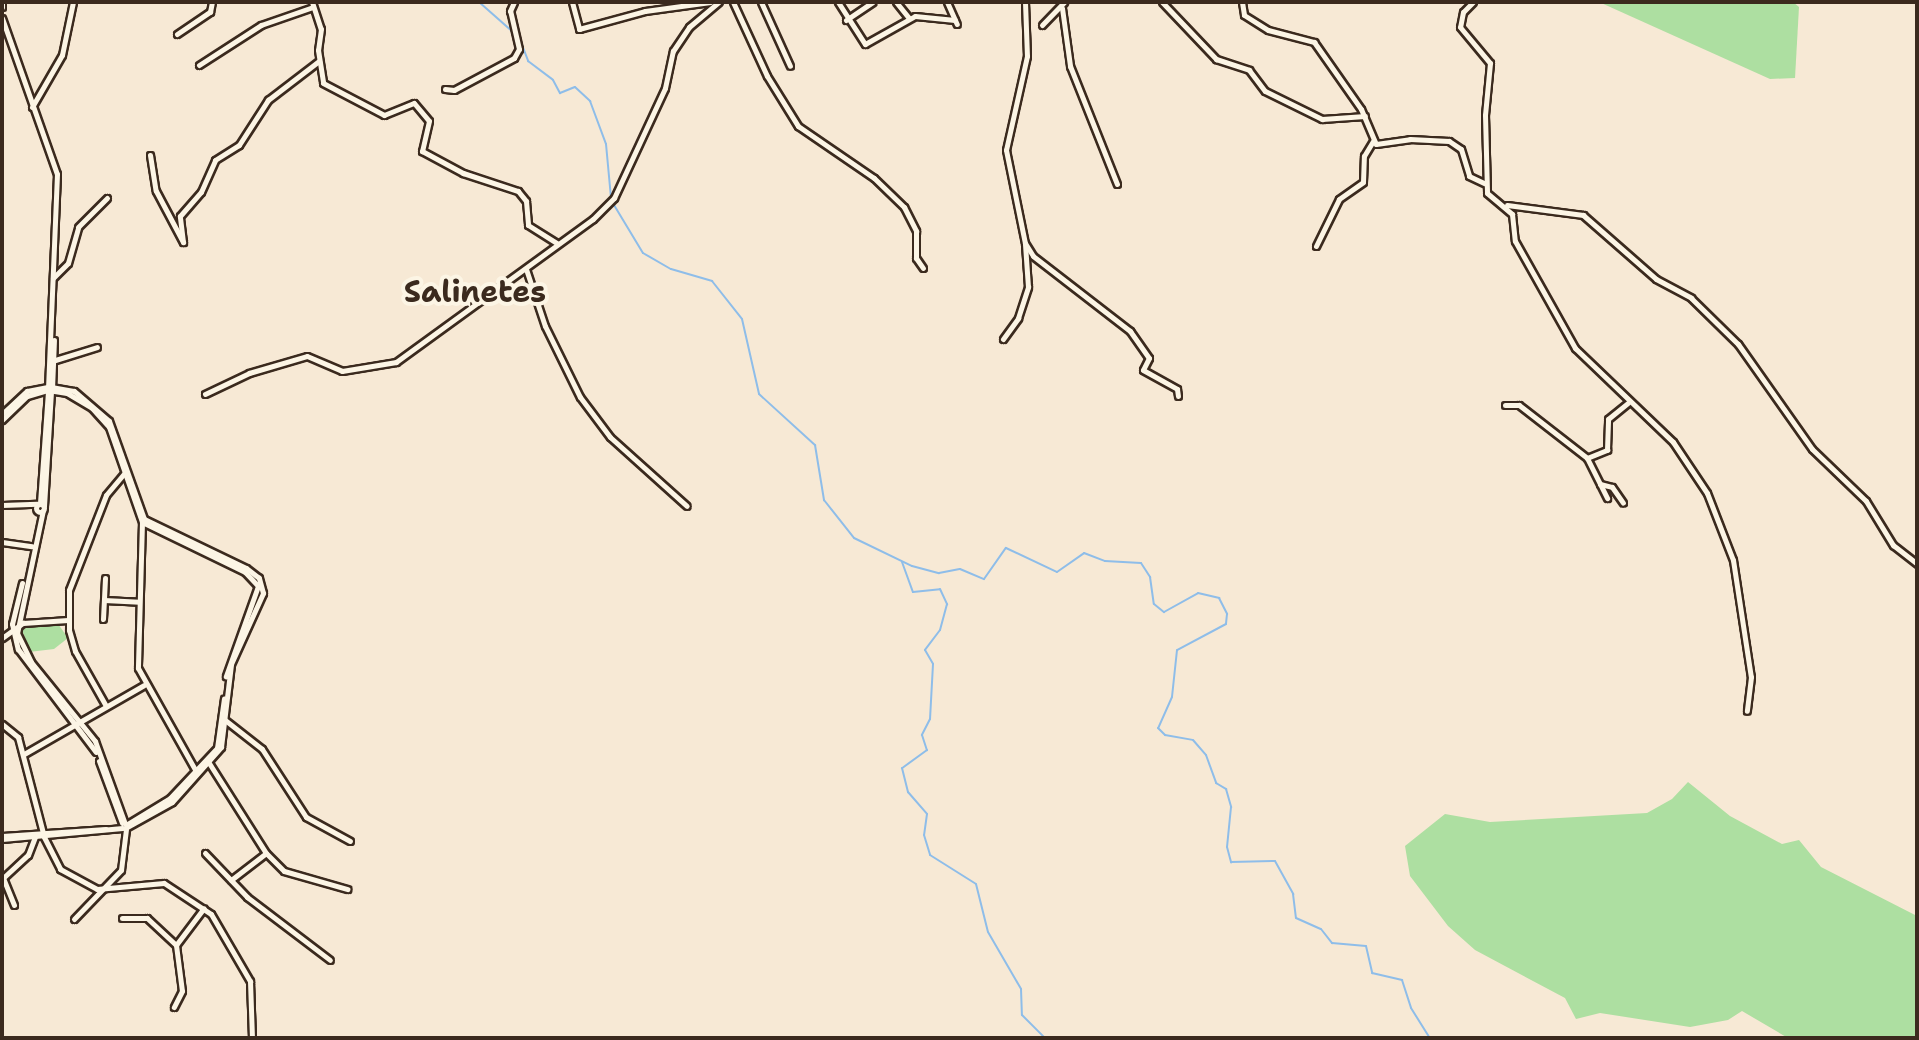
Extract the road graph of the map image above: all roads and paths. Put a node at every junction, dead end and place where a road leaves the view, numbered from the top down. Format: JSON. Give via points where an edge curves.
{"nodes":[{"id":1,"x":73,"y":2,"type":"edge"},
{"id":2,"x":212,"y":2,"type":"edge"},
{"id":3,"x":514,"y":2,"type":"edge"},
{"id":4,"x":572,"y":2,"type":"edge"},
{"id":5,"x":710,"y":2,"type":"edge"},
{"id":6,"x":719,"y":2,"type":"edge"},
{"id":7,"x":733,"y":2,"type":"edge"},
{"id":8,"x":761,"y":2,"type":"edge"},
{"id":9,"x":838,"y":2,"type":"edge"},
{"id":10,"x":873,"y":2,"type":"edge"},
{"id":11,"x":896,"y":2,"type":"edge"},
{"id":12,"x":1025,"y":2,"type":"edge"},
{"id":13,"x":1162,"y":2,"type":"edge"},
{"id":14,"x":1242,"y":2,"type":"edge"},
{"id":15,"x":1473,"y":2,"type":"edge"},
{"id":16,"x":312,"y":5,"type":"edge"},
{"id":17,"x":1063,"y":5,"type":"edge"},
{"id":18,"x":948,"y":6,"type":"edge"},
{"id":19,"x":934,"y":16,"type":"junction"},
{"id":20,"x":2,"y":18,"type":"edge"},
{"id":21,"x":906,"y":19,"type":"junction"},
{"id":22,"x":846,"y":20,"type":"junction"},
{"id":23,"x":1042,"y":25,"type":"dead end"},
{"id":24,"x":177,"y":34,"type":"dead end"},
{"id":25,"x":319,"y":61,"type":"junction"},
{"id":26,"x":199,"y":65,"type":"dead end"},
{"id":27,"x":790,"y":66,"type":"dead end"},
{"id":28,"x":445,"y":89,"type":"dead end"},
{"id":29,"x":32,"y":108,"type":"junction"},
{"id":30,"x":1365,"y":116,"type":"junction"},
{"id":31,"x":1373,"y":141,"type":"junction"},
{"id":32,"x":150,"y":155,"type":"dead end"},
{"id":33,"x":1484,"y":183,"type":"junction"},
{"id":34,"x":1117,"y":184,"type":"dead end"},
{"id":35,"x":107,"y":198,"type":"dead end"},
{"id":36,"x":1507,"y":205,"type":"junction"},
{"id":37,"x":557,"y":243,"type":"junction"},
{"id":38,"x":1025,"y":243,"type":"junction"},
{"id":39,"x":1316,"y":246,"type":"dead end"},
{"id":40,"x":923,"y":268,"type":"dead end"},
{"id":41,"x":526,"y":269,"type":"junction"},
{"id":42,"x":52,"y":278,"type":"junction"},
{"id":43,"x":1003,"y":339,"type":"dead end"},
{"id":44,"x":97,"y":347,"type":"dead end"},
{"id":45,"x":51,"y":361,"type":"junction"},
{"id":46,"x":49,"y":389,"type":"junction"},
{"id":47,"x":205,"y":394,"type":"dead end"},
{"id":48,"x":1178,"y":396,"type":"dead end"},
{"id":49,"x":1628,"y":403,"type":"junction"},
{"id":50,"x":1505,"y":405,"type":"dead end"},
{"id":51,"x":2,"y":414,"type":"edge"},
{"id":52,"x":2,"y":420,"type":"edge"},
{"id":53,"x":1587,"y":458,"type":"junction"},
{"id":54,"x":124,"y":472,"type":"junction"},
{"id":55,"x":1600,"y":484,"type":"junction"},
{"id":56,"x":1607,"y":498,"type":"dead end"},
{"id":57,"x":1623,"y":503,"type":"dead end"},
{"id":58,"x":2,"y":505,"type":"edge"},
{"id":59,"x":687,"y":506,"type":"dead end"},
{"id":60,"x":40,"y":507,"type":"junction"},
{"id":61,"x":143,"y":520,"type":"junction"},
{"id":62,"x":2,"y":542,"type":"edge"},
{"id":63,"x":32,"y":546,"type":"junction"},
{"id":64,"x":1917,"y":564,"type":"edge"},
{"id":65,"x":105,"y":578,"type":"dead end"},
{"id":66,"x":104,"y":600,"type":"junction"},
{"id":67,"x":139,"y":602,"type":"junction"},
{"id":68,"x":103,"y":619,"type":"dead end"},
{"id":69,"x":68,"y":620,"type":"junction"},
{"id":70,"x":14,"y":628,"type":"junction"},
{"id":71,"x":2,"y":638,"type":"edge"},
{"id":72,"x":144,"y":685,"type":"junction"},
{"id":73,"x":106,"y":706,"type":"junction"},
{"id":74,"x":1747,"y":711,"type":"dead end"},
{"id":75,"x":225,"y":720,"type":"junction"},
{"id":76,"x":79,"y":723,"type":"junction"},
{"id":77,"x":2,"y":724,"type":"edge"},
{"id":78,"x":24,"y":754,"type":"junction"},
{"id":79,"x":208,"y":762,"type":"junction"},
{"id":80,"x":197,"y":773,"type":"junction"},
{"id":81,"x":125,"y":826,"type":"junction"},
{"id":82,"x":43,"y":835,"type":"junction"},
{"id":83,"x":35,"y":837,"type":"junction"},
{"id":84,"x":2,"y":838,"type":"edge"},
{"id":85,"x":350,"y":841,"type":"dead end"},
{"id":86,"x":205,"y":853,"type":"dead end"},
{"id":87,"x":266,"y":853,"type":"junction"},
{"id":88,"x":231,"y":880,"type":"junction"},
{"id":89,"x":106,"y":887,"type":"junction"},
{"id":90,"x":347,"y":889,"type":"dead end"},
{"id":91,"x":14,"y":905,"type":"dead end"},
{"id":92,"x":204,"y":908,"type":"junction"},
{"id":93,"x":122,"y":918,"type":"dead end"},
{"id":94,"x":74,"y":919,"type":"dead end"},
{"id":95,"x":176,"y":945,"type":"junction"},
{"id":96,"x":330,"y":960,"type":"dead end"},
{"id":97,"x":174,"y":1007,"type":"dead end"},
{"id":98,"x":252,"y":1038,"type":"edge"}],
"edges":[{"from":1,"to":29,"type":"street","via":[[62,55]]},
{"from":2,"to":24,"type":"street","via":[[210,12]]},
{"from":3,"to":28,"type":"street","via":[[510,11],[519,49],[514,58],[454,90]]},
{"from":4,"to":5,"type":"street","via":[[579,29],[645,11]]},
{"from":6,"to":37,"type":"street","via":[[689,27],[673,51],[665,88],[608,208]]},
{"from":7,"to":40,"type":"street","via":[[767,76],[798,126],[874,178],[904,207],[916,231],[916,258]]},
{"from":8,"to":27,"type":"street"},
{"from":9,"to":22,"type":"street"},
{"from":10,"to":22,"type":"street"},
{"from":11,"to":21,"type":"street"},
{"from":12,"to":38,"type":"street","via":[[1027,56],[1006,150]]},
{"from":13,"to":30,"type":"street","via":[[1216,59],[1249,70],[1265,91],[1322,119]]},
{"from":14,"to":30,"type":"street","via":[[1244,15],[1268,30],[1314,42]]},
{"from":15,"to":33,"type":"street","via":[[1463,12],[1460,27],[1490,63]]},
{"from":16,"to":25,"type":"street","via":[[321,29]]},
{"from":16,"to":26,"type":"street","via":[[261,25]]},
{"from":17,"to":23,"type":"street"},
{"from":17,"to":34,"type":"street","via":[[1070,66]]},
{"from":18,"to":19,"type":"street"},
{"from":18,"to":19,"type":"street","via":[[953,21]]},
{"from":19,"to":21,"type":"street"},
{"from":20,"to":29,"type":"street"},
{"from":21,"to":22,"type":"street","via":[[870,44],[860,41]]},
{"from":25,"to":32,"type":"street","via":[[268,100],[239,145],[215,160],[201,192],[180,216],[183,242],[156,191]]},
{"from":25,"to":37,"type":"street","via":[[323,83],[366,109],[388,116],[414,103],[429,121],[420,142],[425,154],[518,191],[526,201],[528,225]]},
{"from":29,"to":42,"type":"street","via":[[57,174]]},
{"from":30,"to":31,"type":"street"},
{"from":31,"to":33,"type":"street","via":[[1380,146],[1410,139],[1449,141],[1461,149],[1469,176]]},
{"from":31,"to":39,"type":"street","via":[[1364,156],[1363,182],[1339,199]]},
{"from":33,"to":36,"type":"street","via":[[1491,200]]},
{"from":35,"to":42,"type":"street","via":[[78,227],[68,263]]},
{"from":36,"to":49,"type":"street","via":[[1515,241],[1570,341]]},
{"from":36,"to":64,"type":"street","via":[[1583,215],[1656,279],[1691,298],[1738,344],[1804,440],[1866,501],[1897,550]]},
{"from":37,"to":41,"type":"street"},
{"from":38,"to":43,"type":"street","via":[[1028,287],[1018,318]]},
{"from":38,"to":48,"type":"street","via":[[1033,256],[1118,320],[1149,358],[1143,370],[1177,389]]},
{"from":41,"to":47,"type":"street","via":[[386,366],[342,371],[307,356],[249,373]]},
{"from":41,"to":59,"type":"street","via":[[545,326],[580,397],[610,437]]},
{"from":42,"to":45,"type":"street"},
{"from":44,"to":45,"type":"street"},
{"from":45,"to":46,"type":"street"},
{"from":46,"to":51,"type":"street","via":[[27,391]]},
{"from":46,"to":52,"type":"street","via":[[27,396]]},
{"from":46,"to":54,"type":"street","via":[[78,398],[104,419]]},
{"from":46,"to":60,"type":"street"},
{"from":49,"to":53,"type":"street","via":[[1608,419],[1607,450]]},
{"from":49,"to":74,"type":"street","via":[[1649,416],[1685,456],[1707,493],[1731,553],[1751,677]]},
{"from":50,"to":53,"type":"street","via":[[1519,405]]},
{"from":53,"to":55,"type":"street"},
{"from":54,"to":61,"type":"street"},
{"from":54,"to":69,"type":"street","via":[[106,495],[72,575]]},
{"from":55,"to":56,"type":"street"},
{"from":55,"to":57,"type":"street","via":[[1612,487]]},
{"from":58,"to":60,"type":"street"},
{"from":60,"to":63,"type":"street"},
{"from":60,"to":70,"type":"street"},
{"from":61,"to":67,"type":"street"},
{"from":61,"to":75,"type":"street","via":[[245,572],[258,586],[228,663]]},
{"from":62,"to":63,"type":"street"},
{"from":63,"to":70,"type":"street"},
{"from":65,"to":66,"type":"street"},
{"from":66,"to":67,"type":"street"},
{"from":66,"to":68,"type":"street"},
{"from":67,"to":72,"type":"street","via":[[138,668]]},
{"from":69,"to":70,"type":"street"},
{"from":69,"to":73,"type":"street","via":[[75,651]]},
{"from":70,"to":71,"type":"street"},
{"from":70,"to":76,"type":"street","via":[[31,662]]},
{"from":72,"to":73,"type":"street"},
{"from":72,"to":80,"type":"street"},
{"from":73,"to":76,"type":"street"},
{"from":75,"to":79,"type":"street"},
{"from":75,"to":85,"type":"street","via":[[262,749],[306,817]]},
{"from":76,"to":78,"type":"street"},
{"from":76,"to":81,"type":"street","via":[[100,754]]},
{"from":77,"to":78,"type":"street","via":[[14,731]]},
{"from":78,"to":82,"type":"street"},
{"from":79,"to":80,"type":"street"},
{"from":79,"to":87,"type":"street"},
{"from":80,"to":81,"type":"street","via":[[170,798]]},
{"from":81,"to":82,"type":"street"},
{"from":81,"to":89,"type":"street","via":[[125,858]]},
{"from":82,"to":83,"type":"street"},
{"from":82,"to":84,"type":"street"},
{"from":82,"to":89,"type":"street","via":[[53,859],[69,877],[91,888]]},
{"from":83,"to":84,"type":"street"},
{"from":83,"to":91,"type":"street","via":[[28,855],[3,878]]},
{"from":86,"to":88,"type":"street"},
{"from":87,"to":88,"type":"street"},
{"from":87,"to":90,"type":"street","via":[[284,871]]},
{"from":88,"to":96,"type":"street"},
{"from":89,"to":92,"type":"street","via":[[164,883]]},
{"from":89,"to":94,"type":"street"},
{"from":92,"to":95,"type":"street"},
{"from":92,"to":98,"type":"street","via":[[220,925],[250,981]]},
{"from":93,"to":95,"type":"street","via":[[147,918]]},
{"from":95,"to":97,"type":"street","via":[[182,991]]}]}
